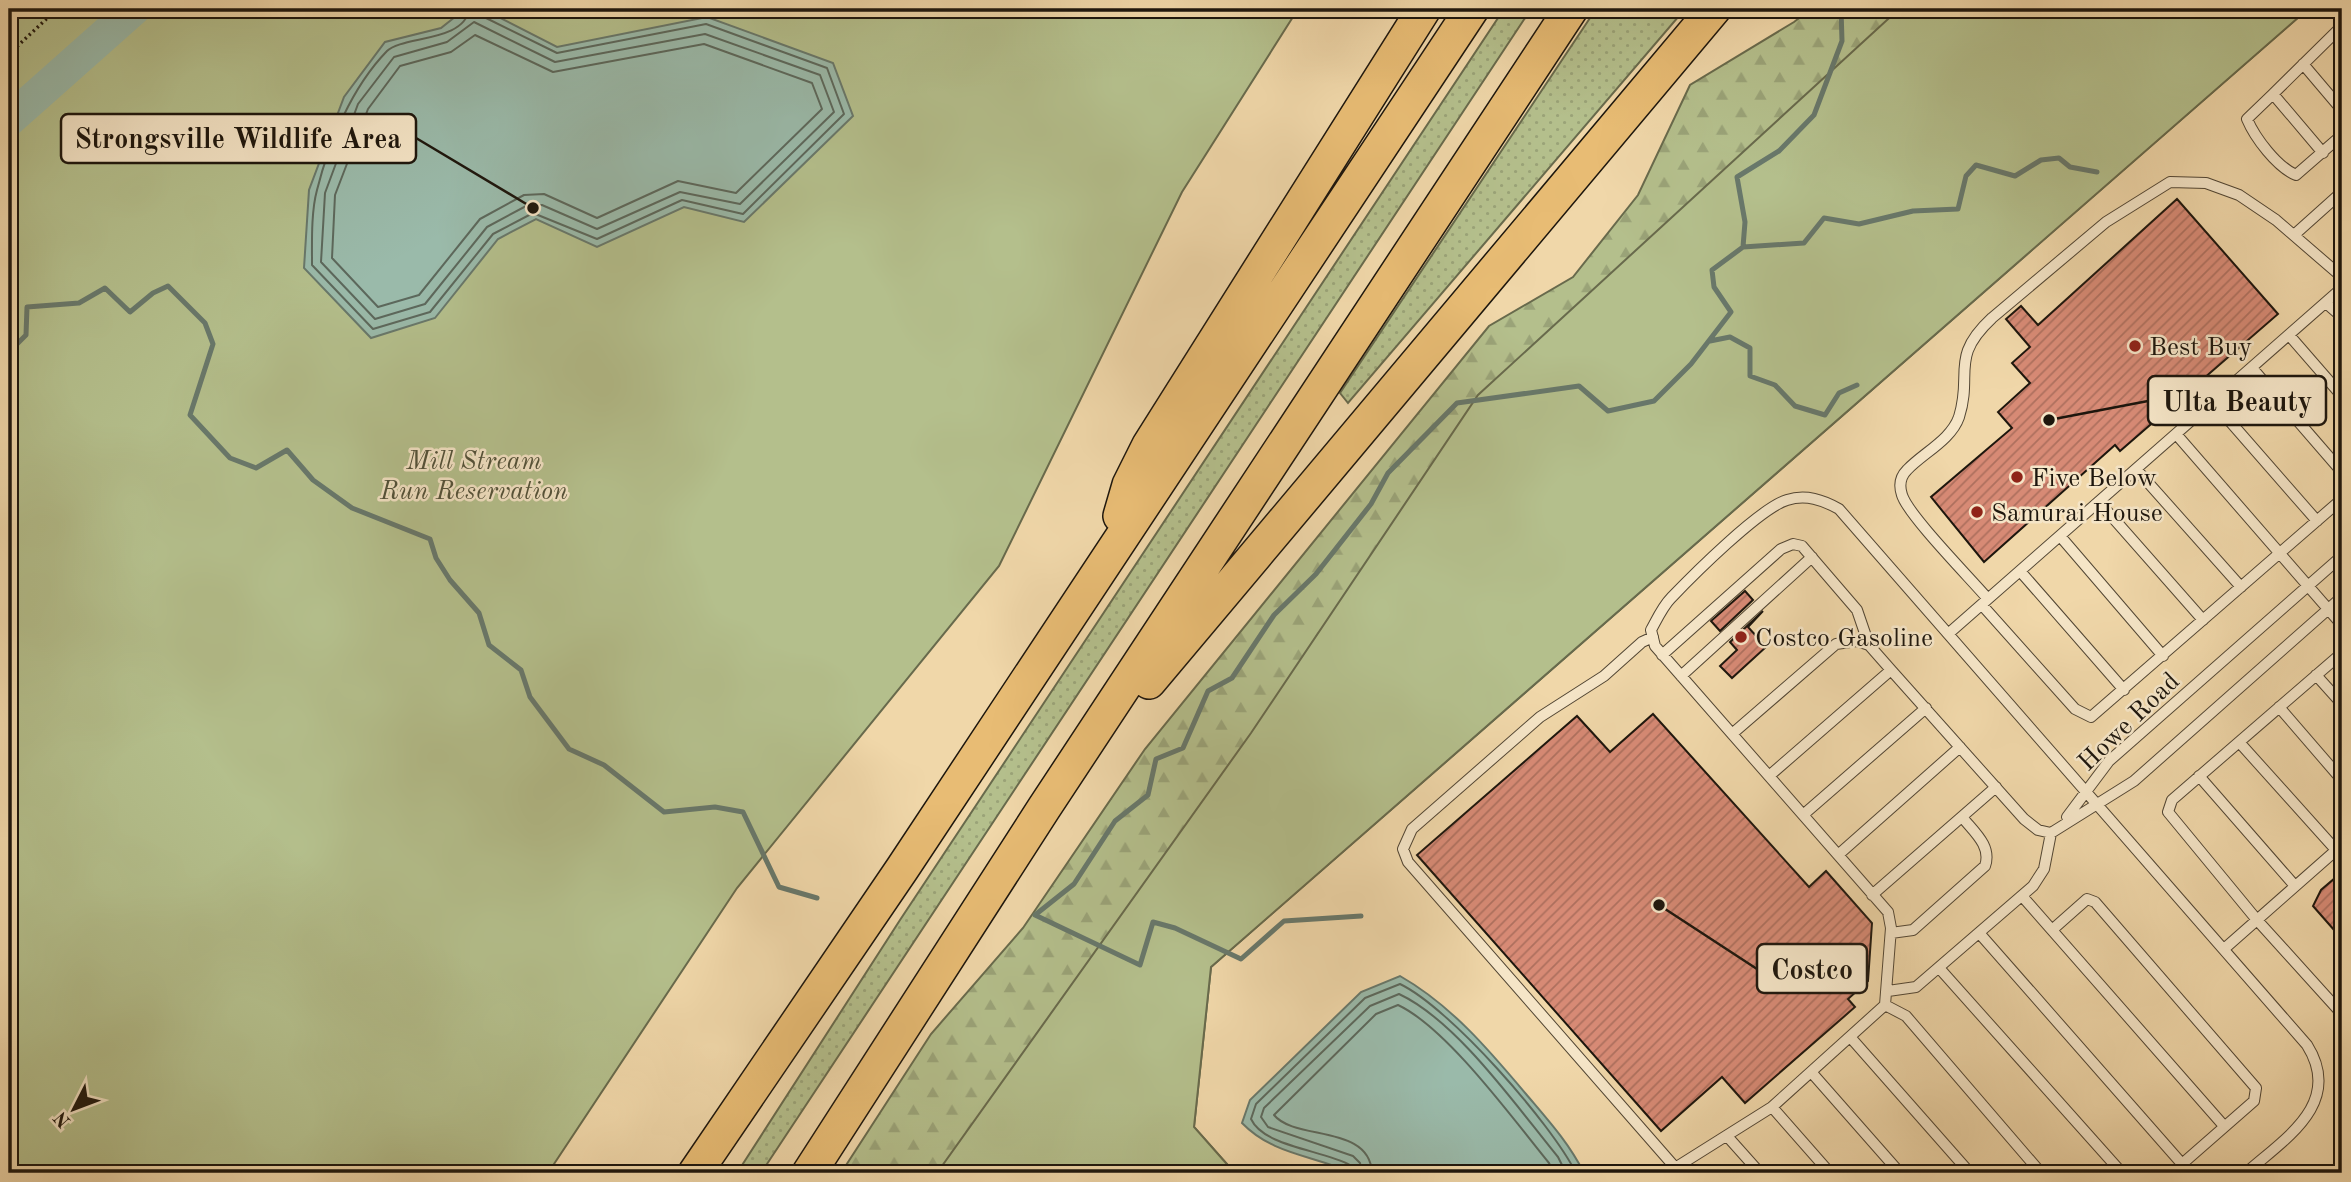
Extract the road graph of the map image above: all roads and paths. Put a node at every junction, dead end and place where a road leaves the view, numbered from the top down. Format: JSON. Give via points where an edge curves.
{"nodes":[{"id":1,"x":57,"y":9,"type":"edge"},
{"id":2,"x":1424,"y":9,"type":"edge"},
{"id":3,"x":1472,"y":9,"type":"edge"},
{"id":4,"x":1571,"y":9,"type":"edge"},
{"id":5,"x":1714,"y":9,"type":"edge"},
{"id":6,"x":2342,"y":26,"type":"edge"},
{"id":7,"x":9,"y":54,"type":"edge"},
{"id":8,"x":2304,"y":64,"type":"junction"},
{"id":9,"x":2273,"y":93,"type":"junction"},
{"id":10,"x":2342,"y":110,"type":"edge"},
{"id":11,"x":2342,"y":135,"type":"edge"},
{"id":12,"x":2323,"y":153,"type":"junction"},
{"id":13,"x":2342,"y":192,"type":"edge"},
{"id":14,"x":2294,"y":236,"type":"junction"},
{"id":15,"x":2342,"y":277,"type":"edge"},
{"id":16,"x":2342,"y":288,"type":"edge"},
{"id":17,"x":2326,"y":303,"type":"junction"},
{"id":18,"x":2342,"y":317,"type":"edge"},
{"id":19,"x":2289,"y":335,"type":"junction"},
{"id":20,"x":2252,"y":368,"type":"junction"},
{"id":21,"x":2342,"y":396,"type":"edge"},
{"id":22,"x":2213,"y":402,"type":"junction"},
{"id":23,"x":2176,"y":434,"type":"junction"},
{"id":24,"x":2136,"y":469,"type":"junction"},
{"id":25,"x":2342,"y":472,"type":"edge"},
{"id":26,"x":2342,"y":499,"type":"edge"},
{"id":27,"x":2099,"y":502,"type":"junction"},
{"id":28,"x":2317,"y":521,"type":"junction"},
{"id":29,"x":2060,"y":536,"type":"junction"},
{"id":30,"x":2279,"y":554,"type":"junction"},
{"id":31,"x":2342,"y":556,"type":"edge"},
{"id":32,"x":1812,"y":557,"type":"junction"},
{"id":33,"x":1107,"y":560,"type":"junction"},
{"id":34,"x":2020,"y":571,"type":"junction"},
{"id":35,"x":2308,"y":586,"type":"junction"},
{"id":36,"x":2241,"y":587,"type":"junction"},
{"id":37,"x":2342,"y":597,"type":"edge"},
{"id":38,"x":1985,"y":602,"type":"junction"},
{"id":39,"x":2328,"y":609,"type":"junction"},
{"id":40,"x":2203,"y":621,"type":"junction"},
{"id":41,"x":2342,"y":625,"type":"edge"},
{"id":42,"x":1948,"y":634,"type":"junction"},
{"id":43,"x":1653,"y":637,"type":"junction"},
{"id":44,"x":1869,"y":645,"type":"junction"},
{"id":45,"x":2342,"y":653,"type":"edge"},
{"id":46,"x":1662,"y":655,"type":"junction"},
{"id":47,"x":2163,"y":656,"type":"junction"},
{"id":48,"x":1891,"y":670,"type":"junction"},
{"id":49,"x":2316,"y":675,"type":"junction"},
{"id":50,"x":1681,"y":676,"type":"junction"},
{"id":51,"x":2124,"y":690,"type":"junction"},
{"id":52,"x":2342,"y":704,"type":"edge"},
{"id":53,"x":2278,"y":707,"type":"junction"},
{"id":54,"x":1926,"y":708,"type":"junction"},
{"id":55,"x":1731,"y":734,"type":"junction"},
{"id":56,"x":2239,"y":742,"type":"junction"},
{"id":57,"x":1960,"y":747,"type":"junction"},
{"id":58,"x":1769,"y":776,"type":"junction"},
{"id":59,"x":2199,"y":776,"type":"junction"},
{"id":60,"x":2342,"y":780,"type":"edge"},
{"id":61,"x":1996,"y":787,"type":"junction"},
{"id":62,"x":2086,"y":791,"type":"junction"},
{"id":63,"x":2096,"y":802,"type":"junction"},
{"id":64,"x":1044,"y":808,"type":"junction"},
{"id":65,"x":1803,"y":815,"type":"junction"},
{"id":66,"x":1962,"y":817,"type":"junction"},
{"id":67,"x":2063,"y":823,"type":"junction"},
{"id":68,"x":2051,"y":833,"type":"junction"},
{"id":69,"x":2339,"y":848,"type":"edge"},
{"id":70,"x":1838,"y":855,"type":"junction"},
{"id":71,"x":2295,"y":886,"type":"junction"},
{"id":72,"x":1872,"y":895,"type":"junction"},
{"id":73,"x":2022,"y":896,"type":"junction"},
{"id":74,"x":2257,"y":920,"type":"junction"},
{"id":75,"x":2052,"y":930,"type":"junction"},
{"id":76,"x":1891,"y":933,"type":"junction"},
{"id":77,"x":1980,"y":933,"type":"junction"},
{"id":78,"x":2224,"y":949,"type":"junction"},
{"id":79,"x":1940,"y":969,"type":"junction"},
{"id":80,"x":1888,"y":991,"type":"junction"},
{"id":81,"x":1885,"y":1005,"type":"junction"},
{"id":82,"x":2342,"y":1014,"type":"edge"},
{"id":83,"x":1851,"y":1038,"type":"junction"},
{"id":84,"x":1812,"y":1073,"type":"junction"},
{"id":85,"x":1772,"y":1107,"type":"junction"},
{"id":86,"x":2224,"y":1126,"type":"junction"},
{"id":87,"x":1727,"y":1136,"type":"junction"},
{"id":88,"x":2182,"y":1164,"type":"junction"},
{"id":89,"x":1678,"y":1171,"type":"edge"},
{"id":90,"x":695,"y":1173,"type":"edge"},
{"id":91,"x":809,"y":1173,"type":"edge"},
{"id":92,"x":1760,"y":1173,"type":"edge"},
{"id":93,"x":1830,"y":1173,"type":"edge"},
{"id":94,"x":1900,"y":1173,"type":"edge"},
{"id":95,"x":1970,"y":1173,"type":"edge"},
{"id":96,"x":2041,"y":1173,"type":"edge"},
{"id":97,"x":2122,"y":1173,"type":"edge"},
{"id":98,"x":2190,"y":1173,"type":"edge"},
{"id":99,"x":2246,"y":1173,"type":"edge"}],
"edges":[{"from":1,"to":7,"type":"path"},
{"from":2,"to":33,"type":"highway","via":[[1149,445],[1129,485]]},
{"from":3,"to":33,"type":"highway"},
{"from":4,"to":64,"type":"highway"},
{"from":5,"to":64,"type":"highway"},
{"from":6,"to":8,"type":"lane"},
{"from":8,"to":9,"type":"lane"},
{"from":8,"to":10,"type":"lane"},
{"from":9,"to":12,"type":"lane"},
{"from":9,"to":12,"type":"lane","via":[[2247,119],[2270,152],[2296,175]]},
{"from":11,"to":12,"type":"lane"},
{"from":13,"to":14,"type":"lane"},
{"from":14,"to":15,"type":"lane"},
{"from":14,"to":38,"type":"lane","via":[[2239,195],[2206,183],[2169,182],[2105,222],[1978,331],[1966,351],[1958,419],[1951,431],[1905,472],[1900,486],[1905,503]]},
{"from":16,"to":17,"type":"lane"},
{"from":17,"to":18,"type":"lane"},
{"from":17,"to":19,"type":"lane"},
{"from":19,"to":20,"type":"lane"},
{"from":19,"to":21,"type":"lane"},
{"from":20,"to":22,"type":"lane"},
{"from":20,"to":25,"type":"lane"},
{"from":22,"to":23,"type":"lane"},
{"from":22,"to":28,"type":"lane"},
{"from":23,"to":24,"type":"lane"},
{"from":23,"to":30,"type":"lane"},
{"from":24,"to":27,"type":"lane"},
{"from":24,"to":36,"type":"lane"},
{"from":26,"to":28,"type":"lane"},
{"from":27,"to":29,"type":"lane"},
{"from":27,"to":40,"type":"lane"},
{"from":28,"to":30,"type":"lane"},
{"from":29,"to":34,"type":"lane"},
{"from":29,"to":47,"type":"lane"},
{"from":30,"to":35,"type":"lane"},
{"from":30,"to":36,"type":"lane"},
{"from":31,"to":35,"type":"lane","name":"Howe Road"},
{"from":32,"to":44,"type":"lane","via":[[1857,610]]},
{"from":32,"to":46,"type":"lane","via":[[1793,544],[1780,549]]},
{"from":32,"to":50,"type":"lane"},
{"from":33,"to":90,"type":"highway"},
{"from":34,"to":38,"type":"lane"},
{"from":34,"to":51,"type":"lane"},
{"from":35,"to":39,"type":"lane"},
{"from":35,"to":62,"type":"lane","name":"Howe Road","via":[[2109,761]]},
{"from":36,"to":40,"type":"lane"},
{"from":37,"to":39,"type":"lane","name":"Howe Road"},
{"from":38,"to":42,"type":"lane"},
{"from":38,"to":51,"type":"lane","via":[[2082,714],[2091,717]]},
{"from":39,"to":41,"type":"lane"},
{"from":39,"to":63,"type":"lane","name":"Howe Road","via":[[2134,781]]},
{"from":40,"to":47,"type":"lane"},
{"from":42,"to":43,"type":"lane","via":[[1839,509],[1821,499],[1806,498],[1788,500],[1757,519],[1669,600],[1651,630]]},
{"from":42,"to":62,"type":"lane"},
{"from":43,"to":46,"type":"lane"},
{"from":43,"to":89,"type":"lane","via":[[1604,676],[1540,717],[1412,829],[1403,849],[1408,862]]},
{"from":44,"to":48,"type":"lane"},
{"from":44,"to":55,"type":"lane","via":[[1857,641],[1836,644]]},
{"from":45,"to":49,"type":"lane"},
{"from":46,"to":50,"type":"lane"},
{"from":47,"to":51,"type":"lane"},
{"from":48,"to":54,"type":"lane"},
{"from":48,"to":58,"type":"lane"},
{"from":49,"to":52,"type":"lane"},
{"from":49,"to":53,"type":"lane"},
{"from":50,"to":55,"type":"lane"},
{"from":53,"to":56,"type":"lane"},
{"from":53,"to":60,"type":"lane"},
{"from":54,"to":57,"type":"lane"},
{"from":54,"to":65,"type":"lane"},
{"from":55,"to":58,"type":"lane"},
{"from":56,"to":59,"type":"lane"},
{"from":56,"to":69,"type":"lane"},
{"from":57,"to":61,"type":"lane"},
{"from":57,"to":70,"type":"lane"},
{"from":58,"to":65,"type":"lane"},
{"from":59,"to":71,"type":"lane"},
{"from":59,"to":74,"type":"lane","via":[[2172,800],[2168,812]]},
{"from":61,"to":66,"type":"lane"},
{"from":61,"to":68,"type":"lane","via":[[2024,819]]},
{"from":62,"to":63,"type":"lane"},
{"from":62,"to":67,"type":"lane","name":"Howe Road"},
{"from":63,"to":67,"type":"lane","name":"Howe Road"},
{"from":63,"to":78,"type":"lane"},
{"from":64,"to":91,"type":"highway"},
{"from":65,"to":70,"type":"lane"},
{"from":66,"to":72,"type":"lane"},
{"from":66,"to":76,"type":"lane","via":[[1985,846],[1986,866],[1913,930]]},
{"from":67,"to":68,"type":"lane"},
{"from":68,"to":73,"type":"lane","via":[[2044,869]]},
{"from":69,"to":71,"type":"lane"},
{"from":70,"to":72,"type":"lane"},
{"from":71,"to":74,"type":"lane"},
{"from":72,"to":76,"type":"lane","via":[[1888,912]]},
{"from":73,"to":75,"type":"lane"},
{"from":73,"to":77,"type":"lane"},
{"from":74,"to":78,"type":"lane"},
{"from":74,"to":82,"type":"lane"},
{"from":75,"to":86,"type":"lane"},
{"from":75,"to":86,"type":"lane","via":[[2087,899],[2095,902],[2256,1088],[2254,1101]]},
{"from":76,"to":80,"type":"lane"},
{"from":77,"to":79,"type":"lane"},
{"from":77,"to":88,"type":"lane"},
{"from":78,"to":99,"type":"lane","via":[[2297,1033],[2318,1068],[2318,1095],[2306,1118]]},
{"from":79,"to":80,"type":"lane","via":[[1916,987]]},
{"from":79,"to":97,"type":"lane"},
{"from":80,"to":81,"type":"lane"},
{"from":81,"to":83,"type":"lane"},
{"from":81,"to":96,"type":"lane","via":[[1906,1016]]},
{"from":83,"to":84,"type":"lane"},
{"from":83,"to":95,"type":"lane"},
{"from":84,"to":85,"type":"lane"},
{"from":84,"to":94,"type":"lane"},
{"from":85,"to":87,"type":"lane"},
{"from":85,"to":93,"type":"lane"},
{"from":86,"to":88,"type":"lane"},
{"from":87,"to":89,"type":"lane"},
{"from":87,"to":92,"type":"lane"},
{"from":88,"to":98,"type":"lane"}]}
